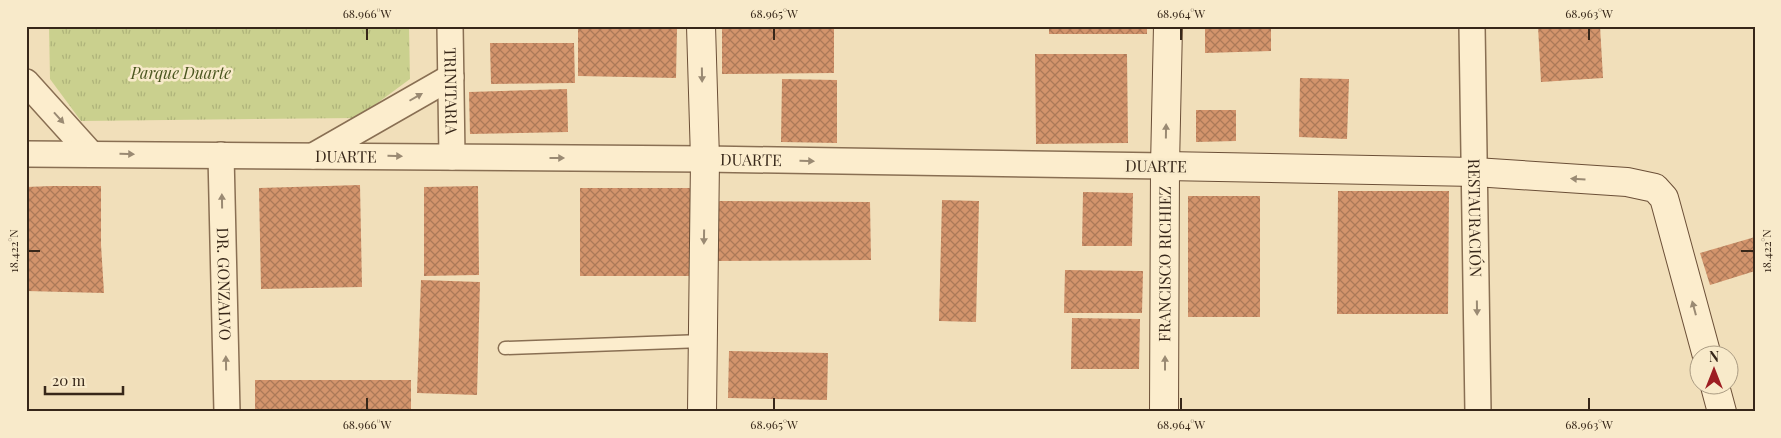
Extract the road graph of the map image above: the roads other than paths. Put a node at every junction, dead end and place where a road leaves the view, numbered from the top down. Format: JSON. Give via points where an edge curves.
{"nodes":[{"id":1,"x":450,"y":26,"type":"edge"},
{"id":2,"x":701,"y":26,"type":"edge"},
{"id":3,"x":1168,"y":26,"type":"edge"},
{"id":4,"x":1472,"y":26,"type":"edge"},
{"id":5,"x":451,"y":77,"type":"junction"},
{"id":6,"x":26,"y":82,"type":"edge"},
{"id":7,"x":26,"y":154,"type":"edge"},
{"id":8,"x":91,"y":154,"type":"junction"},
{"id":9,"x":221,"y":155,"type":"junction"},
{"id":10,"x":313,"y":156,"type":"junction"},
{"id":11,"x":452,"y":157,"type":"junction"},
{"id":12,"x":704,"y":159,"type":"junction"},
{"id":13,"x":1165,"y":166,"type":"junction"},
{"id":14,"x":1475,"y":172,"type":"junction"},
{"id":15,"x":703,"y":341,"type":"junction"},
{"id":16,"x":1704,"y":346,"type":"edge"},
{"id":17,"x":505,"y":348,"type":"dead end"},
{"id":18,"x":1718,"y":396,"type":"edge"},
{"id":19,"x":227,"y":412,"type":"edge"},
{"id":20,"x":702,"y":412,"type":"edge"},
{"id":21,"x":1164,"y":412,"type":"edge"},
{"id":22,"x":1478,"y":412,"type":"edge"},
{"id":23,"x":1722,"y":412,"type":"edge"}],
"edges":[{"from":1,"to":5,"type":"street","name":"TRINITARIA"},
{"from":2,"to":12,"type":"main road","one_way":true},
{"from":13,"to":3,"type":"main road","name":"FRANCISCO RICHIEZ","one_way":true},
{"from":4,"to":14,"type":"street","name":"RESTAURACIÓN"},
{"from":10,"to":5,"type":"street","one_way":true},
{"from":5,"to":11,"type":"street","name":"TRINITARIA"},
{"from":6,"to":8,"type":"street","one_way":true},
{"from":7,"to":8,"type":"street","name":"DUARTE"},
{"from":8,"to":9,"type":"street","name":"DUARTE","one_way":true},
{"from":9,"to":10,"type":"street","name":"DUARTE"},
{"from":19,"to":9,"type":"street","name":"DR. GONZALVO","one_way":true},
{"from":10,"to":11,"type":"street","name":"DUARTE","one_way":true},
{"from":11,"to":12,"type":"street","name":"DUARTE","one_way":true},
{"from":12,"to":13,"type":"street","name":"DUARTE","one_way":true},
{"from":12,"to":15,"type":"main road","one_way":true},
{"from":13,"to":14,"type":"main road","name":"DUARTE"},
{"from":21,"to":13,"type":"main road","name":"FRANCISCO RICHIEZ","one_way":true},
{"from":16,"to":14,"type":"main road","name":"DUARTE","one_way":true,"via":[[1664,198],[1655,188],[1627,182]]},
{"from":14,"to":22,"type":"street","name":"RESTAURACIÓN","one_way":true},
{"from":15,"to":17,"type":"lane"},
{"from":15,"to":20,"type":"main road"},
{"from":18,"to":23,"type":"main road"}]}
